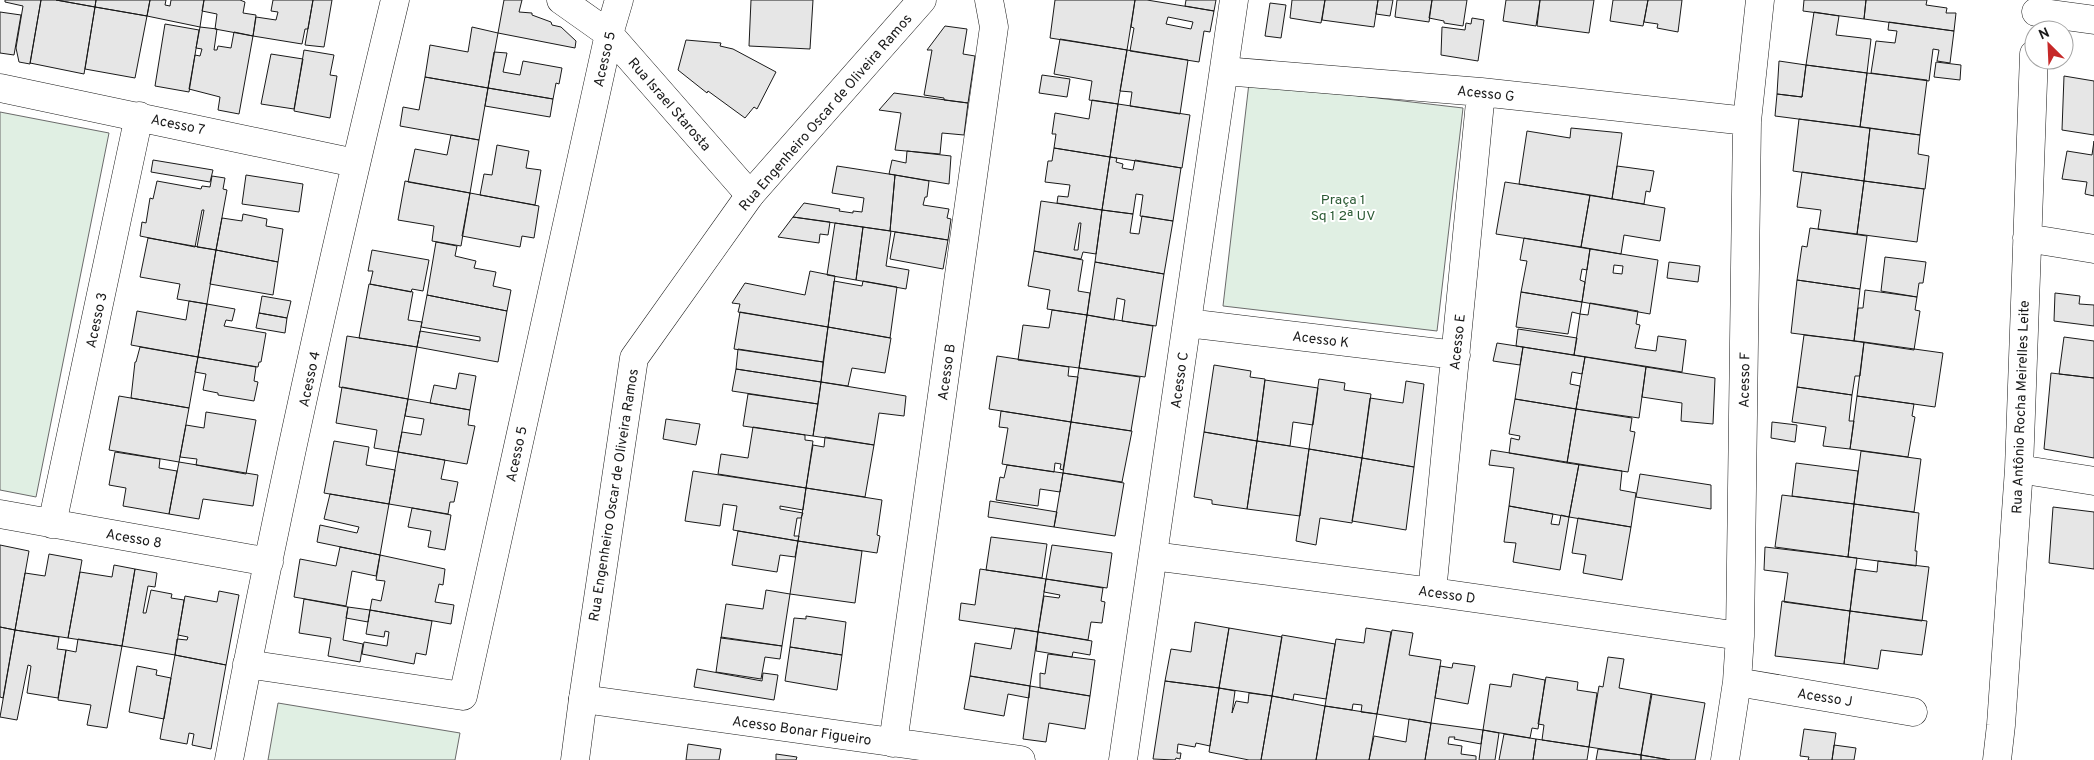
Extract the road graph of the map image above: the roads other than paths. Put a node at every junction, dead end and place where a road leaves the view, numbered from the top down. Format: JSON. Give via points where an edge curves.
{"nodes":[{"id":1,"x":395,"y":0,"type":"edge"},
{"id":2,"x":561,"y":0,"type":"edge"},
{"id":3,"x":619,"y":0,"type":"edge"},
{"id":4,"x":922,"y":0,"type":"edge"},
{"id":5,"x":988,"y":0,"type":"edge"},
{"id":6,"x":1234,"y":0,"type":"edge"},
{"id":7,"x":1760,"y":0,"type":"edge"},
{"id":8,"x":2035,"y":14,"type":"edge"},
{"id":9,"x":2094,"y":20,"type":"edge"},
{"id":10,"x":609,"y":34,"type":"junction"},
{"id":11,"x":2033,"y":70,"type":"edge"},
{"id":12,"x":1224,"y":71,"type":"junction"},
{"id":13,"x":0,"y":88,"type":"edge"},
{"id":14,"x":1481,"y":92,"type":"junction"},
{"id":15,"x":139,"y":116,"type":"junction"},
{"id":16,"x":1747,"y":121,"type":"junction"},
{"id":17,"x":356,"y":163,"type":"junction"},
{"id":18,"x":750,"y":195,"type":"junction"},
{"id":19,"x":2027,"y":238,"type":"junction"},
{"id":20,"x":2094,"y":249,"type":"edge"},
{"id":21,"x":1187,"y":323,"type":"junction"},
{"id":22,"x":1456,"y":355,"type":"junction"},
{"id":23,"x":2019,"y":469,"type":"junction"},
{"id":24,"x":2094,"y":481,"type":"edge"},
{"id":25,"x":0,"y":514,"type":"edge"},
{"id":26,"x":52,"y":524,"type":"junction"},
{"id":27,"x":1153,"y":556,"type":"junction"},
{"id":28,"x":269,"y":562,"type":"junction"},
{"id":29,"x":1432,"y":592,"type":"junction"},
{"id":30,"x":1740,"y":636,"type":"junction"},
{"id":31,"x":247,"y":664,"type":"junction"},
{"id":32,"x":1737,"y":682,"type":"junction"},
{"id":33,"x":582,"y":699,"type":"junction"},
{"id":34,"x":1913,"y":712,"type":"dead end"},
{"id":35,"x":894,"y":743,"type":"junction"},
{"id":36,"x":229,"y":760,"type":"edge"},
{"id":37,"x":575,"y":760,"type":"edge"},
{"id":38,"x":1021,"y":760,"type":"edge"},
{"id":39,"x":1123,"y":760,"type":"edge"},
{"id":40,"x":1725,"y":760,"type":"edge"},
{"id":41,"x":1996,"y":760,"type":"edge"}],
"edges":[{"from":1,"to":17,"type":"street","name":"Acesso 4"},
{"from":2,"to":10,"type":"street","name":"Rua Israel Starosta"},
{"from":3,"to":10,"type":"street","name":"Acesso 5"},
{"from":4,"to":18,"type":"street","name":"Rua Engenheiro Oscar de Oliveira Ramos"},
{"from":5,"to":35,"type":"street","name":"Acesso B","via":[[994,27]]},
{"from":6,"to":12,"type":"street","name":"Acesso C"},
{"from":7,"to":16,"type":"street","name":"Acesso F"},
{"from":8,"to":9,"type":"street"},
{"from":10,"to":18,"type":"street","name":"Rua Israel Starosta"},
{"from":10,"to":31,"type":"street","name":"Acesso 5","via":[[463,696]]},
{"from":11,"to":19,"type":"street","name":"Rua Antônio Rocha Meirelles Leite"},
{"from":12,"to":14,"type":"street","name":"Acesso G"},
{"from":12,"to":21,"type":"street","name":"Acesso C"},
{"from":13,"to":15,"type":"street","name":"Acesso 7"},
{"from":14,"to":16,"type":"street","name":"Acesso G"},
{"from":14,"to":22,"type":"street","name":"Acesso E"},
{"from":15,"to":17,"type":"street","name":"Acesso 7"},
{"from":15,"to":26,"type":"street","name":"Acesso 3"},
{"from":16,"to":30,"type":"street","name":"Acesso F"},
{"from":17,"to":28,"type":"street","name":"Acesso 4"},
{"from":18,"to":33,"type":"street","name":"Rua Engenheiro Oscar de Oliveira Ramos","via":[[634,358]]},
{"from":19,"to":20,"type":"street"},
{"from":19,"to":23,"type":"street","name":"Rua Antônio Rocha Meirelles Leite"},
{"from":21,"to":22,"type":"street","name":"Acesso K"},
{"from":21,"to":27,"type":"street","name":"Acesso C"},
{"from":22,"to":29,"type":"street","name":"Acesso E"},
{"from":23,"to":24,"type":"street"},
{"from":23,"to":41,"type":"street","name":"Rua Antônio Rocha Meirelles Leite"},
{"from":25,"to":26,"type":"street","name":"Acesso 8"},
{"from":26,"to":28,"type":"street","name":"Acesso 8"},
{"from":27,"to":29,"type":"street","name":"Acesso D"},
{"from":27,"to":39,"type":"street","name":"Acesso C"},
{"from":28,"to":31,"type":"street","name":"Acesso 4"},
{"from":29,"to":30,"type":"street","name":"Acesso D"},
{"from":30,"to":32,"type":"street","name":"Acesso F"},
{"from":31,"to":36,"type":"street","name":"Acesso 4"},
{"from":32,"to":34,"type":"street","name":"Acesso J"},
{"from":32,"to":40,"type":"street","name":"Acesso F"},
{"from":33,"to":35,"type":"street","name":"Acesso Bonar Figueiro"},
{"from":33,"to":37,"type":"street","name":"Rua Engenheiro Oscar de Oliveira Ramos"},
{"from":35,"to":38,"type":"street","name":"Acesso Bonar Figueiro"}]}
